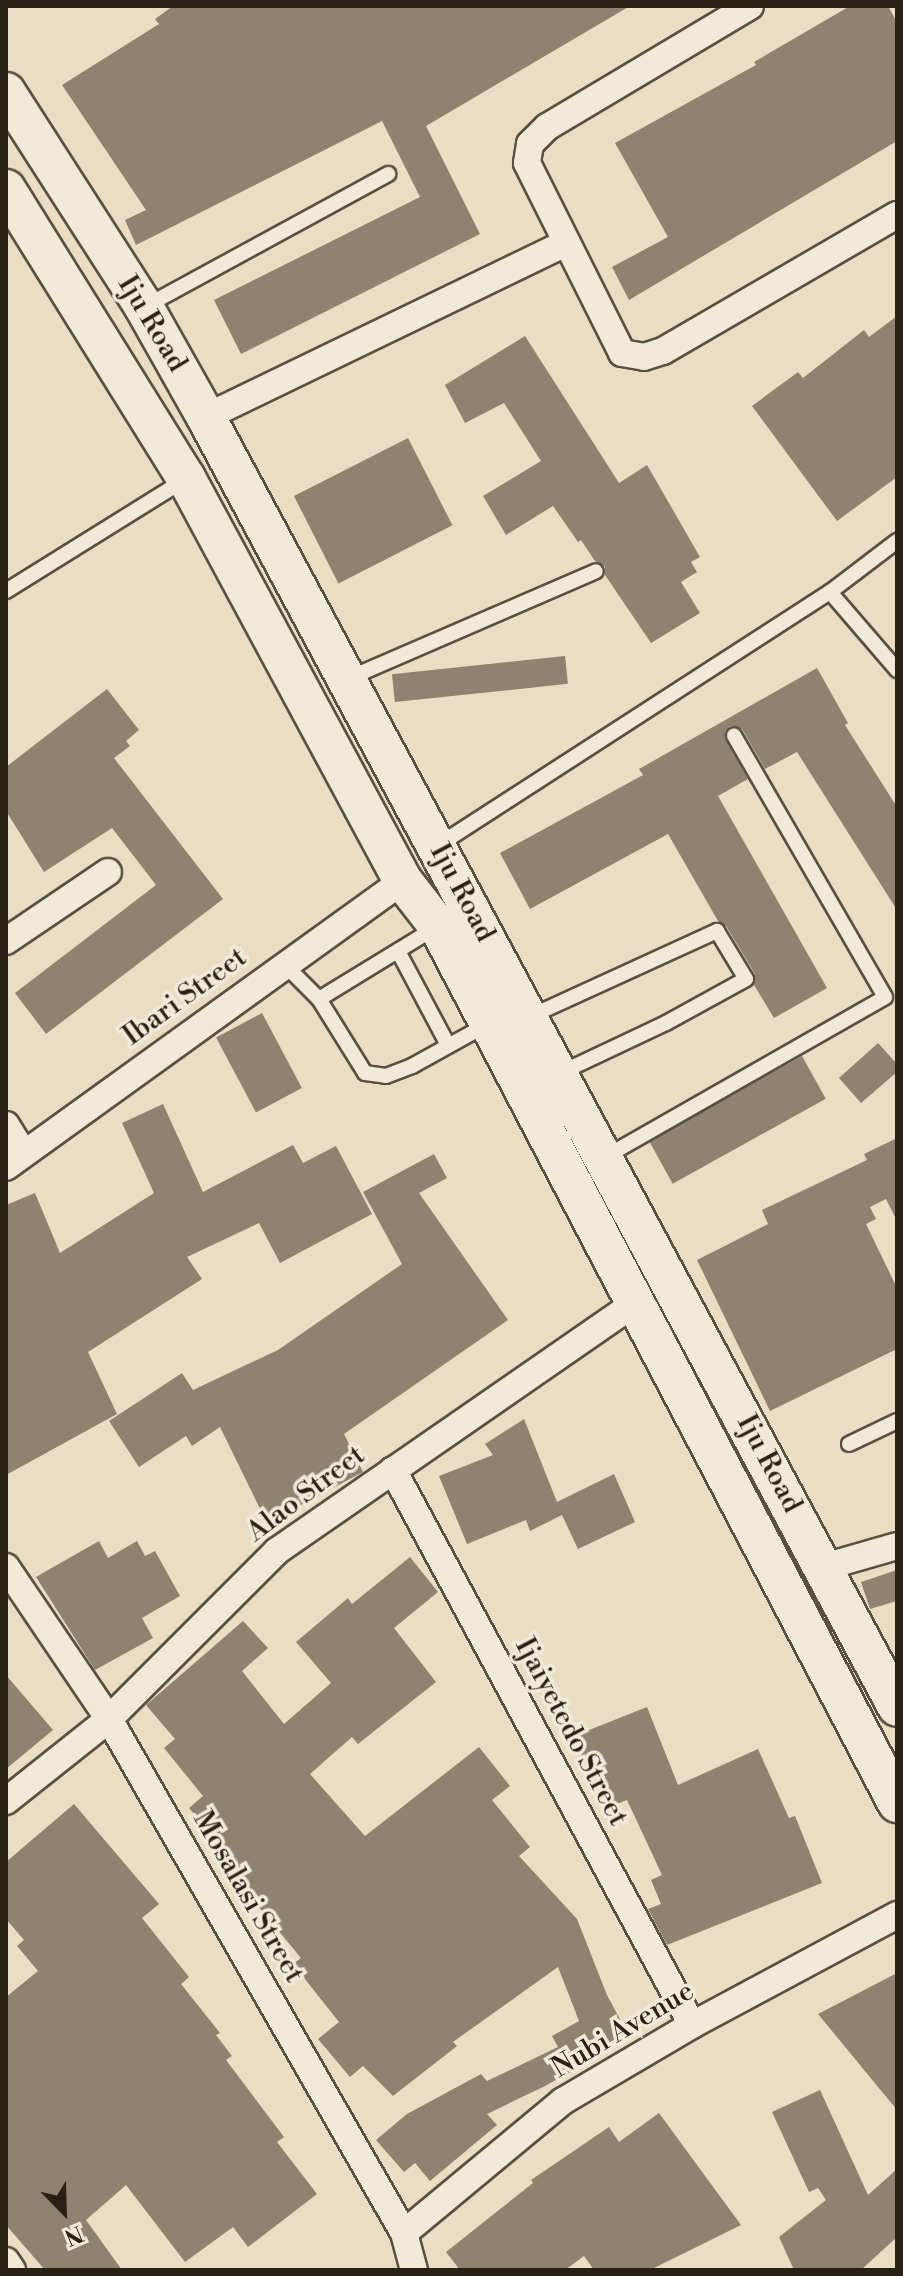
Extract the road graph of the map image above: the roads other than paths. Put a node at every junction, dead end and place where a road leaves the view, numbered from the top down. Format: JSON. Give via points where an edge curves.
{"nodes":[{"id":1,"x":750,"y":6,"type":"edge"},
{"id":2,"x":6,"y":92,"type":"edge"},
{"id":3,"x":388,"y":174,"type":"dead end"},
{"id":4,"x":6,"y":189,"type":"edge"},
{"id":5,"x":897,"y":215,"type":"edge"},
{"id":6,"x":564,"y":244,"type":"junction"},
{"id":7,"x":144,"y":307,"type":"junction"},
{"id":8,"x":206,"y":417,"type":"junction"},
{"id":9,"x":186,"y":478,"type":"junction"},
{"id":10,"x":897,"y":541,"type":"edge"},
{"id":11,"x":596,"y":571,"type":"dead end"},
{"id":12,"x":6,"y":591,"type":"edge"},
{"id":13,"x":830,"y":592,"type":"junction"},
{"id":14,"x":897,"y":670,"type":"edge"},
{"id":15,"x":347,"y":679,"type":"junction"},
{"id":16,"x":734,"y":735,"type":"dead end"},
{"id":17,"x":437,"y":846,"type":"junction"},
{"id":18,"x":108,"y":872,"type":"dead end"},
{"id":19,"x":403,"y":881,"type":"junction"},
{"id":20,"x":438,"y":926,"type":"junction"},
{"id":21,"x":6,"y":941,"type":"edge"},
{"id":22,"x":398,"y":951,"type":"junction"},
{"id":23,"x":285,"y":965,"type":"junction"},
{"id":24,"x":319,"y":999,"type":"junction"},
{"id":25,"x":529,"y":1017,"type":"junction"},
{"id":26,"x":488,"y":1024,"type":"junction"},
{"id":27,"x":448,"y":1045,"type":"junction"},
{"id":28,"x":559,"y":1073,"type":"junction"},
{"id":29,"x":6,"y":1125,"type":"edge"},
{"id":30,"x":604,"y":1157,"type":"junction"},
{"id":31,"x":15,"y":1159,"type":"edge"},
{"id":32,"x":635,"y":1303,"type":"junction"},
{"id":33,"x":897,"y":1421,"type":"edge"},
{"id":34,"x":849,"y":1444,"type":"dead end"},
{"id":35,"x":393,"y":1470,"type":"junction"},
{"id":36,"x":897,"y":1546,"type":"edge"},
{"id":37,"x":6,"y":1567,"type":"edge"},
{"id":38,"x":824,"y":1567,"type":"junction"},
{"id":39,"x":897,"y":1707,"type":"edge"},
{"id":40,"x":109,"y":1719,"type":"junction"},
{"id":41,"x":6,"y":1801,"type":"edge"},
{"id":42,"x":897,"y":1803,"type":"edge"},
{"id":43,"x":897,"y":1915,"type":"edge"},
{"id":44,"x":692,"y":2025,"type":"junction"},
{"id":45,"x":404,"y":2233,"type":"junction"},
{"id":46,"x":6,"y":2261,"type":"edge"},
{"id":47,"x":12,"y":2270,"type":"edge"},
{"id":48,"x":414,"y":2270,"type":"edge"}],
"edges":[{"from":1,"to":6,"type":"street","via":[[547,127],[530,144],[527,163]]},
{"from":2,"to":7,"type":"main road","name":"Iju Road"},
{"from":3,"to":7,"type":"lane"},
{"from":4,"to":9,"type":"main road","name":"Iju Road"},
{"from":5,"to":6,"type":"street","via":[[663,351],[644,357],[622,353]]},
{"from":6,"to":8,"type":"street"},
{"from":7,"to":8,"type":"main road","name":"Iju Road"},
{"from":8,"to":15,"type":"main road","name":"Iju Road"},
{"from":9,"to":12,"type":"lane"},
{"from":9,"to":19,"type":"main road","name":"Iju Road"},
{"from":10,"to":13,"type":"lane"},
{"from":11,"to":15,"type":"lane"},
{"from":13,"to":14,"type":"lane"},
{"from":13,"to":17,"type":"lane"},
{"from":15,"to":17,"type":"main road","name":"Iju Road"},
{"from":16,"to":30,"type":"lane","via":[[885,997]]},
{"from":17,"to":25,"type":"main road","name":"Iju Road"},
{"from":18,"to":21,"type":"street"},
{"from":19,"to":20,"type":"main road","name":"Iju Road"},
{"from":19,"to":23,"type":"street","name":"Ibari Street"},
{"from":20,"to":22,"type":"lane"},
{"from":20,"to":26,"type":"main road","name":"Iju Road"},
{"from":22,"to":24,"type":"lane"},
{"from":22,"to":27,"type":"lane"},
{"from":23,"to":24,"type":"lane"},
{"from":23,"to":31,"type":"street","name":"Ibari Street"},
{"from":24,"to":27,"type":"lane","via":[[365,1073],[386,1076]]},
{"from":25,"to":28,"type":"main road","name":"Iju Road"},
{"from":25,"to":28,"type":"lane","via":[[717,931],[746,979]]},
{"from":26,"to":27,"type":"lane"},
{"from":26,"to":32,"type":"main road","name":"Iju Road"},
{"from":28,"to":30,"type":"main road","name":"Iju Road"},
{"from":29,"to":31,"type":"street"},
{"from":30,"to":38,"type":"main road","name":"Iju Road"},
{"from":32,"to":35,"type":"street","name":"Alao Street"},
{"from":32,"to":42,"type":"main road","name":"Iju Road"},
{"from":33,"to":34,"type":"lane"},
{"from":35,"to":40,"type":"street","name":"Alao Street","via":[[277,1551]]},
{"from":35,"to":44,"type":"street","name":"Ijaiyetedo Street"},
{"from":36,"to":38,"type":"street"},
{"from":37,"to":40,"type":"street","name":"Mosalasi Street"},
{"from":38,"to":39,"type":"main road","name":"Iju Road"},
{"from":40,"to":41,"type":"street","name":"Alao Street"},
{"from":40,"to":45,"type":"street","name":"Mosalasi Street"},
{"from":43,"to":44,"type":"street","name":"Nubi Avenue"},
{"from":44,"to":45,"type":"street","name":"Nubi Avenue","via":[[563,2101]]},
{"from":45,"to":48,"type":"street","name":"Mosalasi Street"},
{"from":46,"to":47,"type":"street"}]}
